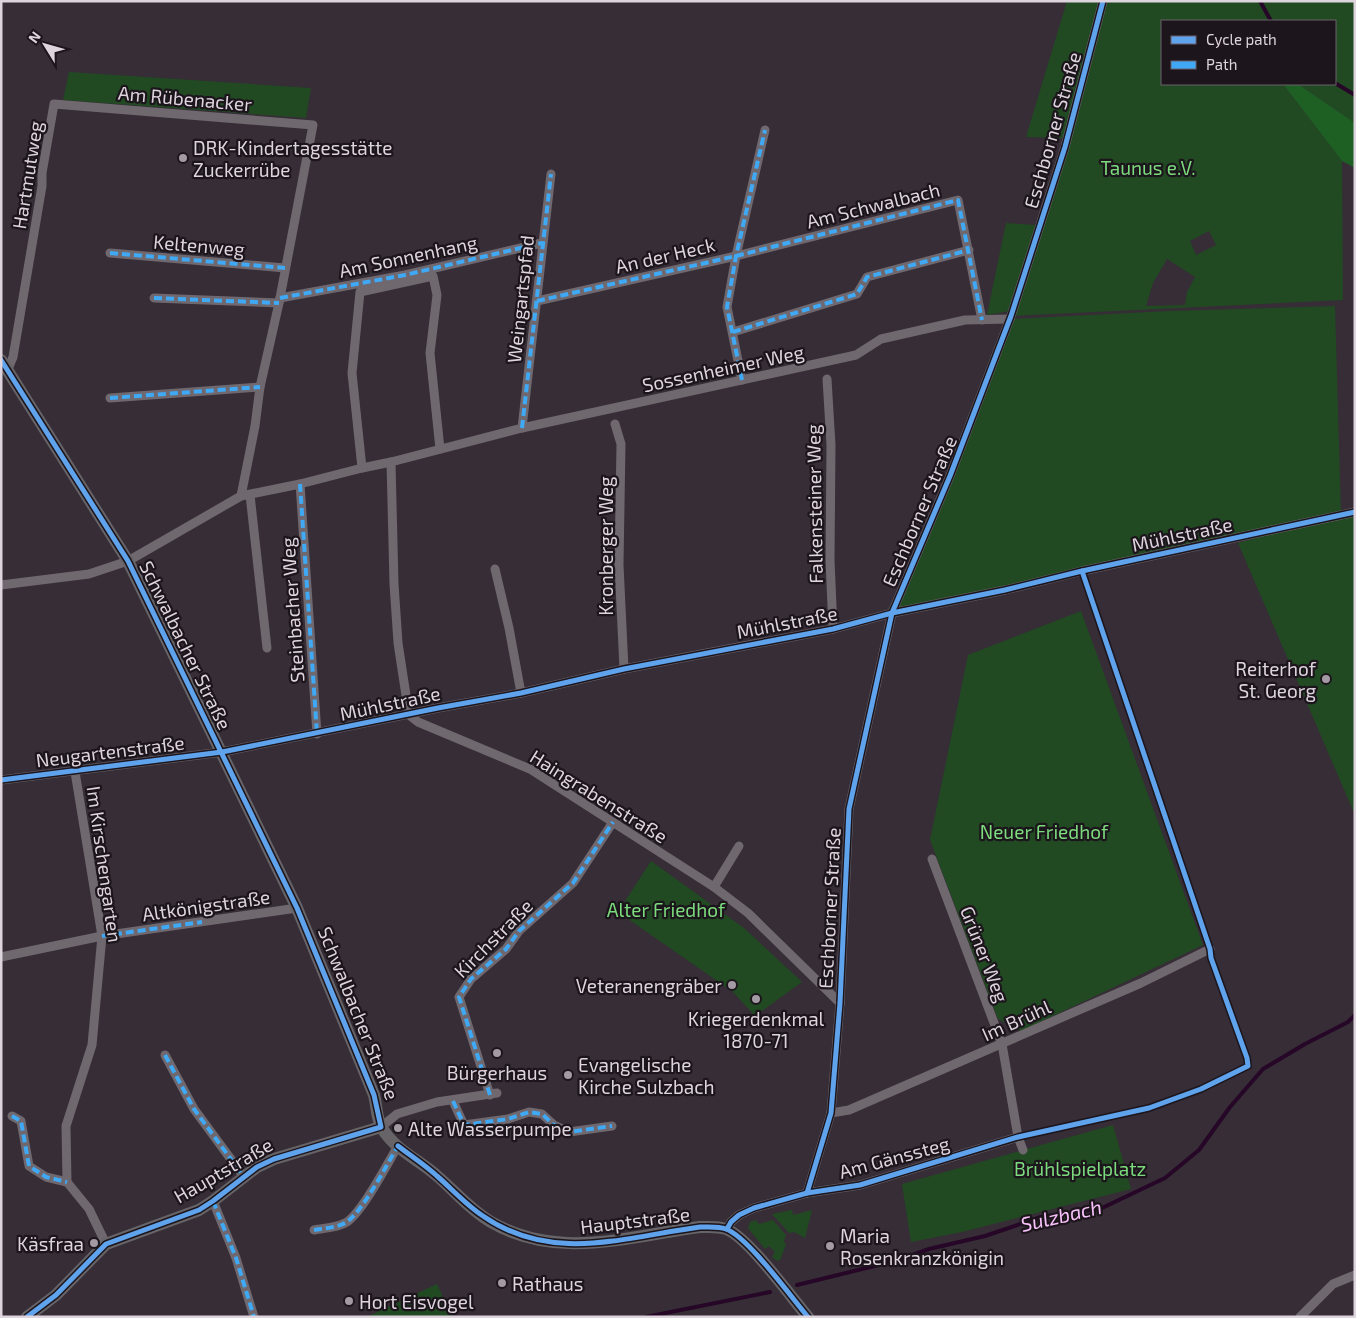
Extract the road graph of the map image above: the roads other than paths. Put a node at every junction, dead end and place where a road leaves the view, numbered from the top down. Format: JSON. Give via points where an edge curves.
{"nodes":[{"id":1,"x":1103,"y":1,"type":"edge"},
{"id":2,"x":54,"y":104,"type":"joint"},
{"id":3,"x":765,"y":130,"type":"dead end"},
{"id":4,"x":551,"y":174,"type":"dead end"},
{"id":5,"x":542,"y":243,"type":"junction"},
{"id":6,"x":969,"y":250,"type":"junction"},
{"id":7,"x":110,"y":253,"type":"dead end"},
{"id":8,"x":736,"y":256,"type":"junction"},
{"id":9,"x":285,"y":268,"type":"junction"},
{"id":10,"x":154,"y":298,"type":"dead end"},
{"id":11,"x":280,"y":301,"type":"junction"},
{"id":12,"x":537,"y":301,"type":"junction"},
{"id":13,"x":1010,"y":319,"type":"junction"},
{"id":14,"x":982,"y":320,"type":"junction"},
{"id":15,"x":733,"y":332,"type":"junction"},
{"id":16,"x":4,"y":364,"type":"edge"},
{"id":17,"x":827,"y":379,"type":"dead end"},
{"id":18,"x":742,"y":380,"type":"junction"},
{"id":19,"x":260,"y":387,"type":"junction"},
{"id":20,"x":110,"y":398,"type":"dead end"},
{"id":21,"x":615,"y":424,"type":"dead end"},
{"id":22,"x":522,"y":428,"type":"junction"},
{"id":23,"x":440,"y":449,"type":"junction"},
{"id":24,"x":392,"y":462,"type":"junction"},
{"id":25,"x":362,"y":468,"type":"junction"},
{"id":26,"x":300,"y":484,"type":"junction"},
{"id":27,"x":245,"y":495,"type":"junction"},
{"id":28,"x":1355,"y":512,"type":"edge"},
{"id":29,"x":128,"y":561,"type":"junction"},
{"id":30,"x":495,"y":569,"type":"dead end"},
{"id":31,"x":1,"y":586,"type":"edge"},
{"id":32,"x":892,"y":613,"type":"junction"},
{"id":33,"x":833,"y":629,"type":"junction"},
{"id":34,"x":268,"y":648,"type":"dead end"},
{"id":35,"x":624,"y":669,"type":"junction"},
{"id":36,"x":521,"y":693,"type":"junction"},
{"id":37,"x":409,"y":714,"type":"junction"},
{"id":38,"x":316,"y":734,"type":"junction"},
{"id":39,"x":222,"y":752,"type":"junction"},
{"id":40,"x":75,"y":772,"type":"junction"},
{"id":41,"x":1,"y":780,"type":"edge"},
{"id":42,"x":613,"y":822,"type":"junction"},
{"id":43,"x":739,"y":846,"type":"dead end"},
{"id":44,"x":932,"y":859,"type":"dead end"},
{"id":45,"x":714,"y":887,"type":"junction"},
{"id":46,"x":297,"y":908,"type":"junction"},
{"id":47,"x":102,"y":936,"type":"junction"},
{"id":48,"x":1210,"y":949,"type":"dead end"},
{"id":49,"x":1,"y":957,"type":"edge"},
{"id":50,"x":840,"y":1003,"type":"junction"},
{"id":51,"x":1002,"y":1044,"type":"junction"},
{"id":52,"x":165,"y":1056,"type":"dead end"},
{"id":53,"x":453,"y":1101,"type":"junction"},
{"id":54,"x":831,"y":1113,"type":"junction"},
{"id":55,"x":12,"y":1116,"type":"dead end"},
{"id":56,"x":612,"y":1126,"type":"dead end"},
{"id":57,"x":381,"y":1127,"type":"junction"},
{"id":58,"x":1018,"y":1137,"type":"junction"},
{"id":59,"x":398,"y":1146,"type":"junction"},
{"id":60,"x":1023,"y":1150,"type":"dead end"},
{"id":61,"x":244,"y":1177,"type":"junction"},
{"id":62,"x":66,"y":1182,"type":"junction"},
{"id":63,"x":807,"y":1193,"type":"junction"},
{"id":64,"x":213,"y":1201,"type":"junction"},
{"id":65,"x":727,"y":1229,"type":"junction"},
{"id":66,"x":314,"y":1230,"type":"dead end"},
{"id":67,"x":106,"y":1244,"type":"junction"},
{"id":68,"x":1355,"y":1276,"type":"edge"},
{"id":69,"x":27,"y":1317,"type":"edge"},
{"id":70,"x":254,"y":1317,"type":"edge"},
{"id":71,"x":808,"y":1317,"type":"edge"},
{"id":72,"x":1300,"y":1317,"type":"edge"}],
"edges":[{"from":1,"to":13,"type":"street","name":"Eschborner Straße","via":[[1065,147]]},
{"from":2,"to":9,"type":"street","name":"Am Rübenacker","via":[[313,125]]},
{"from":2,"to":16,"type":"street","name":"Hartmutweg","via":[[13,356]]},
{"from":3,"to":8,"type":"street"},
{"from":4,"to":5,"type":"street","name":"Weingartspfad"},
{"from":5,"to":11,"type":"street","name":"Am Sonnenhang","via":[[405,276]]},
{"from":5,"to":12,"type":"street","name":"Weingartspfad"},
{"from":6,"to":8,"type":"street","name":"Am Schwalbach","via":[[958,200]]},
{"from":6,"to":14,"type":"street","name":"Am Schwalbach"},
{"from":6,"to":15,"type":"street","via":[[868,277],[857,294]]},
{"from":7,"to":9,"type":"street","name":"Keltenweg"},
{"from":8,"to":12,"type":"street","name":"An der Heck"},
{"from":8,"to":15,"type":"street","name":"An der Heck","via":[[727,307]]},
{"from":9,"to":11,"type":"street"},
{"from":10,"to":11,"type":"street"},
{"from":11,"to":19,"type":"street"},
{"from":12,"to":22,"type":"street","name":"Weingartspfad"},
{"from":13,"to":14,"type":"street","name":"Sossenheimer Weg"},
{"from":13,"to":32,"type":"street","name":"Eschborner Straße","via":[[950,476]]},
{"from":14,"to":18,"type":"street","name":"Sossenheimer Weg","via":[[964,320],[881,339],[856,355]]},
{"from":15,"to":18,"type":"street","name":"An der Heck"},
{"from":16,"to":29,"type":"street","name":"Schwalbacher Straße"},
{"from":17,"to":33,"type":"street","name":"Falkensteiner Weg"},
{"from":18,"to":22,"type":"street","name":"Sossenheimer Weg"},
{"from":19,"to":20,"type":"street"},
{"from":19,"to":27,"type":"street"},
{"from":21,"to":35,"type":"street","name":"Kronberger Weg","via":[[622,444],[619,565]]},
{"from":22,"to":23,"type":"street","name":"Sossenheimer Weg"},
{"from":23,"to":24,"type":"street","name":"Sossenheimer Weg"},
{"from":23,"to":25,"type":"street","via":[[430,353],[437,295],[433,276],[360,292],[352,373]]},
{"from":24,"to":25,"type":"street","name":"Sossenheimer Weg"},
{"from":24,"to":37,"type":"street","via":[[394,584],[398,643]]},
{"from":25,"to":26,"type":"street","name":"Sossenheimer Weg"},
{"from":26,"to":27,"type":"street","name":"Sossenheimer Weg"},
{"from":26,"to":38,"type":"street","name":"Steinbacher Weg"},
{"from":27,"to":29,"type":"street","name":"Sossenheimer Weg"},
{"from":27,"to":34,"type":"street"},
{"from":28,"to":32,"type":"street","name":"Mühlstraße"},
{"from":29,"to":31,"type":"street","name":"Sossenheimer Weg","via":[[89,574]]},
{"from":29,"to":39,"type":"street","name":"Schwalbacher Straße"},
{"from":30,"to":36,"type":"street"},
{"from":32,"to":33,"type":"street","name":"Mühlstraße"},
{"from":32,"to":50,"type":"street","name":"Eschborner Straße","via":[[849,809]]},
{"from":33,"to":35,"type":"street","name":"Mühlstraße"},
{"from":35,"to":36,"type":"street","name":"Mühlstraße"},
{"from":36,"to":37,"type":"street","name":"Mühlstraße"},
{"from":37,"to":38,"type":"street","name":"Mühlstraße"},
{"from":37,"to":42,"type":"street","name":"Haingrabenstraße","via":[[418,722],[530,769]]},
{"from":38,"to":39,"type":"street","name":"Mühlstraße"},
{"from":39,"to":40,"type":"street","name":"Neugartenstraße"},
{"from":39,"to":46,"type":"street","name":"Schwalbacher Straße"},
{"from":40,"to":41,"type":"street","name":"Neugartenstraße"},
{"from":40,"to":47,"type":"street","name":"Im Kirschengarten"},
{"from":42,"to":45,"type":"street","name":"Haingrabenstraße"},
{"from":42,"to":53,"type":"street","name":"Kirchstraße","via":[[574,883],[519,931],[494,962],[471,979],[459,997],[494,1094]]},
{"from":43,"to":45,"type":"street"},
{"from":44,"to":51,"type":"street","name":"Grüner Weg"},
{"from":45,"to":50,"type":"street","name":"Haingrabenstraße","via":[[748,912]]},
{"from":46,"to":47,"type":"street","name":"Altkönigstraße"},
{"from":46,"to":57,"type":"street","name":"Schwalbacher Straße","via":[[374,1095]]},
{"from":47,"to":49,"type":"street","name":"Altkönigstraße"},
{"from":47,"to":62,"type":"street","name":"Im Kirschengarten","via":[[92,1045],[66,1126]]},
{"from":48,"to":51,"type":"street","name":"Im Brühl","via":[[1141,984]]},
{"from":50,"to":54,"type":"street","name":"Eschborner Straße"},
{"from":51,"to":54,"type":"street","name":"Im Brühl","via":[[849,1110]]},
{"from":51,"to":58,"type":"street","name":"Grüner Weg"},
{"from":52,"to":61,"type":"street","via":[[194,1109]]},
{"from":53,"to":56,"type":"street","via":[[464,1126],[529,1112],[542,1114],[569,1132]]},
{"from":53,"to":57,"type":"street","via":[[437,1102],[397,1114]]},
{"from":54,"to":63,"type":"street","name":"Eschborner Straße"},
{"from":55,"to":62,"type":"street","via":[[21,1121],[29,1166],[46,1177]]},
{"from":57,"to":59,"type":"street","name":"Hauptstraße"},
{"from":57,"to":61,"type":"street","name":"Hauptstraße","via":[[286,1154]]},
{"from":58,"to":60,"type":"street","name":"Grüner Weg"},
{"from":58,"to":63,"type":"street","name":"Am Gänssteg","via":[[860,1185]]},
{"from":59,"to":65,"type":"street","name":"Hauptstraße","via":[[482,1216],[534,1239],[592,1244],[700,1227]]},
{"from":59,"to":66,"type":"street","via":[[352,1218],[344,1224]]},
{"from":61,"to":64,"type":"street","name":"Hauptstraße"},
{"from":62,"to":67,"type":"street","via":[[89,1209]]},
{"from":63,"to":65,"type":"street","name":"Am Gänssteg","via":[[754,1208],[739,1215]]},
{"from":64,"to":67,"type":"street","name":"Hauptstraße","via":[[186,1215]]},
{"from":64,"to":70,"type":"street","via":[[236,1258]]},
{"from":65,"to":71,"type":"street","via":[[740,1237]]},
{"from":67,"to":69,"type":"street","name":"Hauptstraße","via":[[56,1295]]},
{"from":68,"to":72,"type":"street","via":[[1333,1284]]}]}
